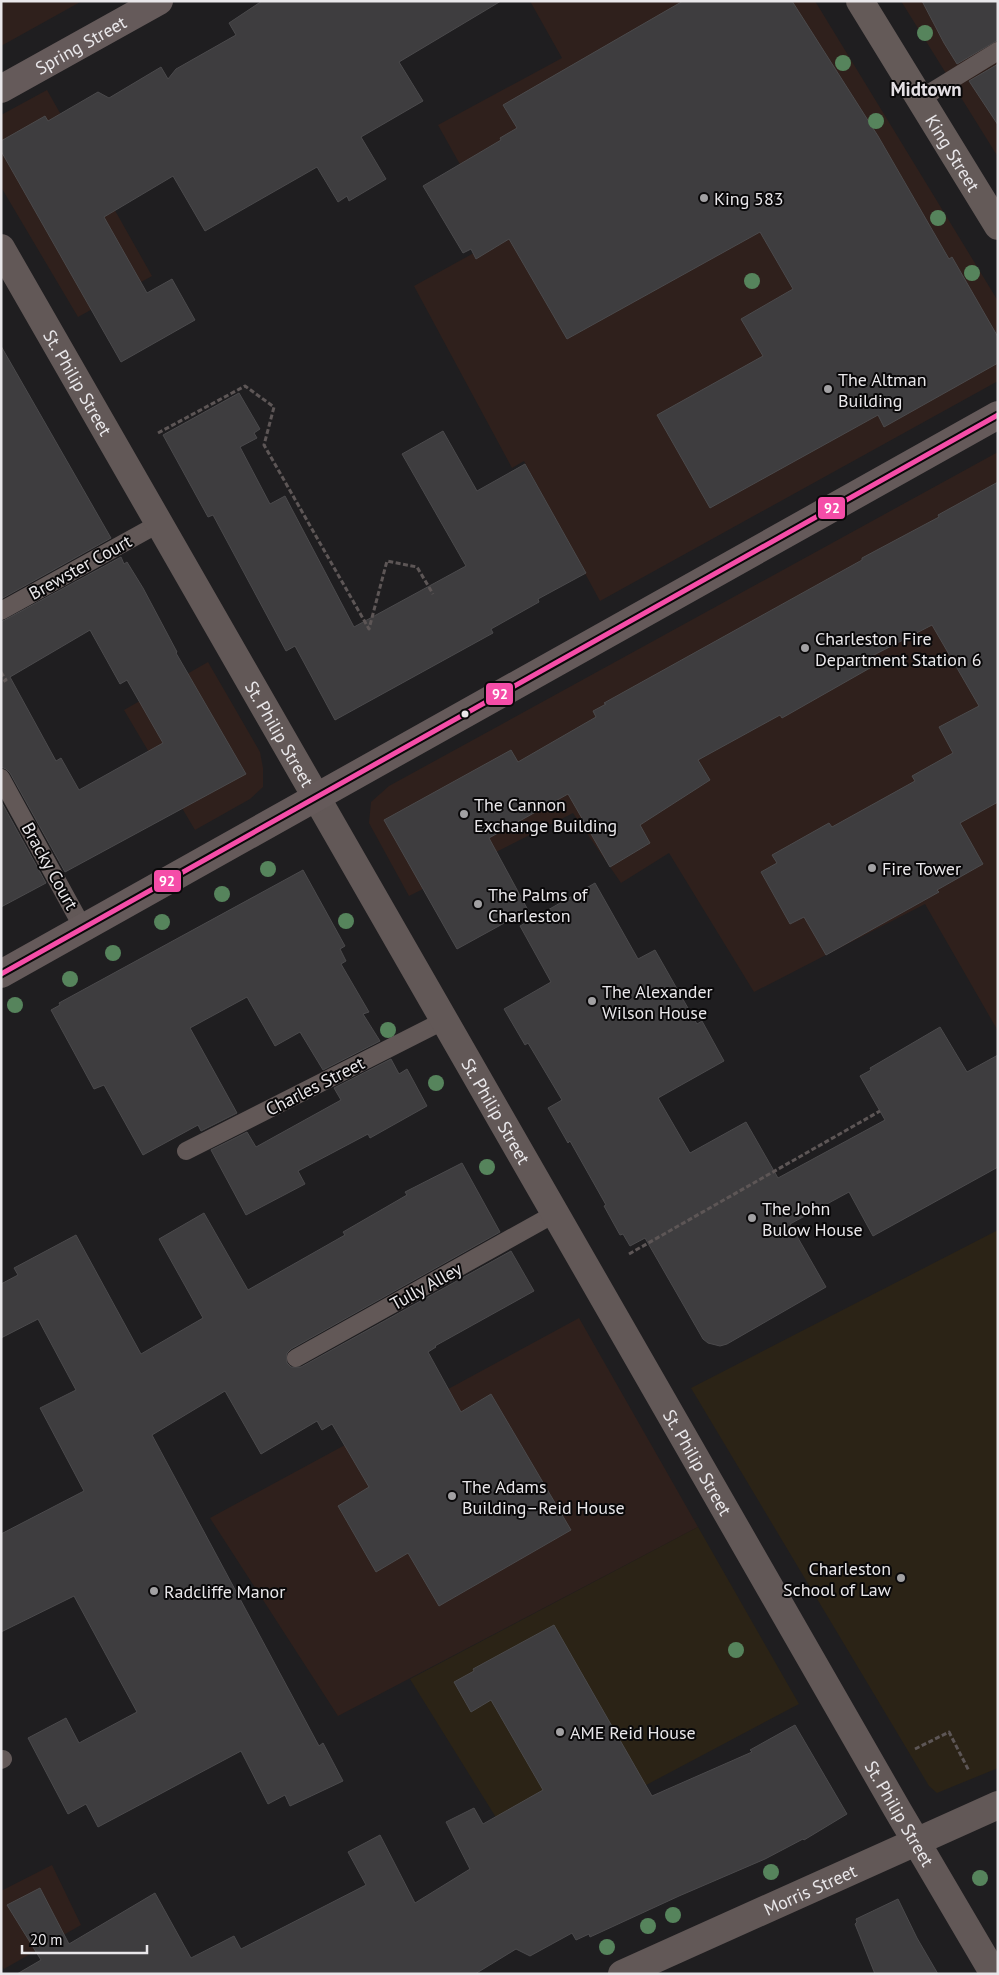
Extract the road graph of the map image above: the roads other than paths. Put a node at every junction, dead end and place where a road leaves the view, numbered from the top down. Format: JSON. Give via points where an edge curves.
{"nodes":[{"id":1,"x":159,"y":1,"type":"edge"},
{"id":2,"x":860,"y":1,"type":"edge"},
{"id":3,"x":998,"y":51,"type":"edge"},
{"id":4,"x":1,"y":88,"type":"edge"},
{"id":5,"x":920,"y":99,"type":"junction"},
{"id":6,"x":998,"y":226,"type":"edge"},
{"id":7,"x":1,"y":248,"type":"edge"},
{"id":8,"x":998,"y":415,"type":"edge"},
{"id":9,"x":160,"y":523,"type":"junction"},
{"id":10,"x":1,"y":611,"type":"edge"},
{"id":11,"x":1,"y":778,"type":"edge"},
{"id":12,"x":317,"y":797,"type":"junction"},
{"id":13,"x":83,"y":928,"type":"junction"},
{"id":14,"x":1,"y":974,"type":"edge"},
{"id":15,"x":445,"y":1020,"type":"junction"},
{"id":16,"x":186,"y":1151,"type":"dead end"},
{"id":17,"x":556,"y":1213,"type":"junction"},
{"id":18,"x":296,"y":1358,"type":"dead end"},
{"id":19,"x":998,"y":1806,"type":"edge"},
{"id":20,"x":916,"y":1842,"type":"junction"},
{"id":21,"x":622,"y":1974,"type":"edge"},
{"id":22,"x":994,"y":1974,"type":"edge"}],
"edges":[{"from":1,"to":4,"type":"main road","name":"Spring Street"},
{"from":2,"to":5,"type":"main road","name":"King Street"},
{"from":3,"to":5,"type":"lane"},
{"from":5,"to":6,"type":"main road","name":"King Street"},
{"from":7,"to":9,"type":"street","name":"St. Philip Street"},
{"from":8,"to":12,"type":"main road"},
{"from":9,"to":10,"type":"lane","name":"Brewster Court"},
{"from":9,"to":12,"type":"street","name":"St. Philip Street"},
{"from":11,"to":13,"type":"lane","name":"Bracky Court"},
{"from":12,"to":13,"type":"main road"},
{"from":12,"to":15,"type":"street","name":"St. Philip Street"},
{"from":13,"to":14,"type":"main road"},
{"from":15,"to":16,"type":"lane","name":"Charles Street"},
{"from":15,"to":17,"type":"street","name":"St. Philip Street"},
{"from":17,"to":18,"type":"lane","name":"Tully Alley"},
{"from":17,"to":20,"type":"street","name":"St. Philip Street"},
{"from":19,"to":20,"type":"street","name":"Morris Street"},
{"from":20,"to":21,"type":"street","name":"Morris Street"},
{"from":20,"to":22,"type":"street","name":"St. Philip Street"}]}
